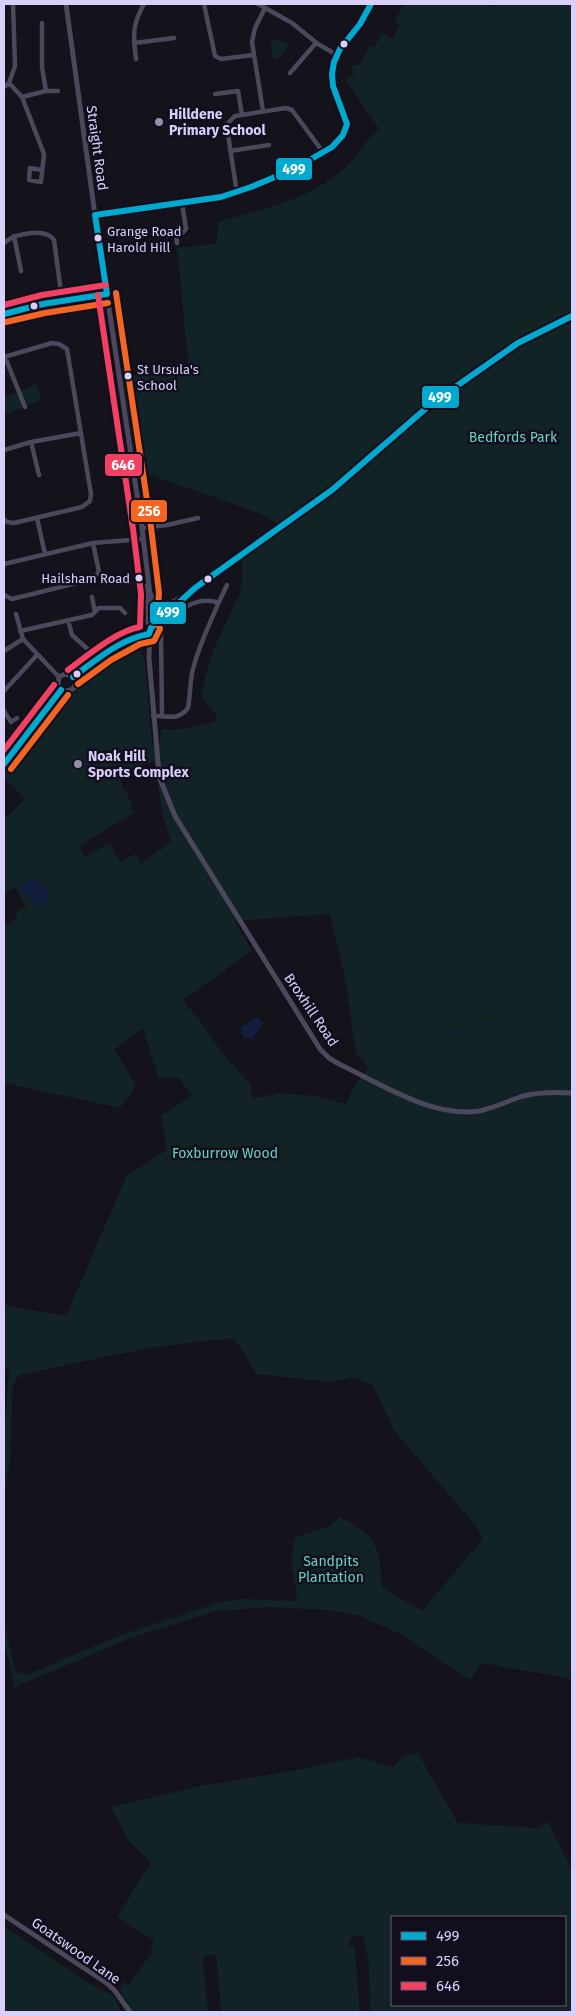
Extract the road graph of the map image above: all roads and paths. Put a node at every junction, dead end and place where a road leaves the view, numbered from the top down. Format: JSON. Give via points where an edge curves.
{"nodes":[{"id":1,"x":13,"y":4,"type":"edge"},
{"id":2,"x":66,"y":4,"type":"edge"},
{"id":3,"x":144,"y":4,"type":"edge"},
{"id":4,"x":204,"y":4,"type":"edge"},
{"id":5,"x":258,"y":4,"type":"edge"},
{"id":6,"x":371,"y":4,"type":"edge"},
{"id":7,"x":265,"y":8,"type":"junction"},
{"id":8,"x":42,"y":23,"type":"dead end"},
{"id":9,"x":174,"y":38,"type":"dead end"},
{"id":10,"x":134,"y":43,"type":"junction"},
{"id":11,"x":316,"y":43,"type":"junction"},
{"id":12,"x":337,"y":54,"type":"junction"},
{"id":13,"x":253,"y":55,"type":"junction"},
{"id":14,"x":136,"y":59,"type":"dead end"},
{"id":15,"x":290,"y":73,"type":"dead end"},
{"id":16,"x":9,"y":83,"type":"junction"},
{"id":17,"x":4,"y":87,"type":"edge"},
{"id":18,"x":46,"y":91,"type":"junction"},
{"id":19,"x":58,"y":91,"type":"dead end"},
{"id":20,"x":215,"y":94,"type":"dead end"},
{"id":21,"x":22,"y":97,"type":"junction"},
{"id":22,"x":263,"y":112,"type":"junction"},
{"id":23,"x":242,"y":115,"type":"junction"},
{"id":24,"x":269,"y":145,"type":"dead end"},
{"id":25,"x":230,"y":151,"type":"junction"},
{"id":26,"x":323,"y":152,"type":"junction"},
{"id":27,"x":42,"y":170,"type":"dead end"},
{"id":28,"x":237,"y":193,"type":"junction"},
{"id":29,"x":182,"y":203,"type":"junction"},
{"id":30,"x":95,"y":215,"type":"junction"},
{"id":31,"x":176,"y":235,"type":"junction"},
{"id":32,"x":14,"y":236,"type":"junction"},
{"id":33,"x":168,"y":236,"type":"dead end"},
{"id":34,"x":4,"y":243,"type":"edge"},
{"id":35,"x":177,"y":243,"type":"dead end"},
{"id":36,"x":21,"y":271,"type":"dead end"},
{"id":37,"x":107,"y":294,"type":"junction"},
{"id":38,"x":62,"y":300,"type":"junction"},
{"id":39,"x":4,"y":314,"type":"edge"},
{"id":40,"x":572,"y":316,"type":"edge"},
{"id":41,"x":4,"y":357,"type":"edge"},
{"id":42,"x":25,"y":407,"type":"dead end"},
{"id":43,"x":82,"y":433,"type":"junction"},
{"id":44,"x":31,"y":442,"type":"junction"},
{"id":45,"x":4,"y":450,"type":"edge"},
{"id":46,"x":39,"y":474,"type":"dead end"},
{"id":47,"x":37,"y":518,"type":"junction"},
{"id":48,"x":198,"y":518,"type":"dead end"},
{"id":49,"x":4,"y":519,"type":"edge"},
{"id":50,"x":142,"y":528,"type":"junction"},
{"id":51,"x":143,"y":539,"type":"junction"},
{"id":52,"x":93,"y":543,"type":"junction"},
{"id":53,"x":45,"y":554,"type":"junction"},
{"id":54,"x":4,"y":564,"type":"edge"},
{"id":55,"x":147,"y":580,"type":"junction"},
{"id":56,"x":227,"y":585,"type":"dead end"},
{"id":57,"x":190,"y":592,"type":"junction"},
{"id":58,"x":150,"y":594,"type":"junction"},
{"id":59,"x":4,"y":595,"type":"edge"},
{"id":60,"x":92,"y":597,"type":"dead end"},
{"id":61,"x":173,"y":602,"type":"junction"},
{"id":62,"x":123,"y":603,"type":"dead end"},
{"id":63,"x":218,"y":604,"type":"junction"},
{"id":64,"x":120,"y":608,"type":"junction"},
{"id":65,"x":95,"y":612,"type":"junction"},
{"id":66,"x":125,"y":613,"type":"dead end"},
{"id":67,"x":16,"y":614,"type":"dead end"},
{"id":68,"x":68,"y":620,"type":"junction"},
{"id":69,"x":141,"y":622,"type":"junction"},
{"id":70,"x":149,"y":626,"type":"junction"},
{"id":71,"x":137,"y":627,"type":"junction"},
{"id":72,"x":20,"y":631,"type":"junction"},
{"id":73,"x":142,"y":635,"type":"junction"},
{"id":74,"x":23,"y":639,"type":"junction"},
{"id":75,"x":4,"y":651,"type":"edge"},
{"id":76,"x":92,"y":653,"type":"dead end"},
{"id":77,"x":106,"y":653,"type":"junction"},
{"id":78,"x":37,"y":655,"type":"junction"},
{"id":79,"x":149,"y":658,"type":"junction"},
{"id":80,"x":59,"y":677,"type":"junction"},
{"id":81,"x":73,"y":677,"type":"junction"},
{"id":82,"x":61,"y":690,"type":"junction"},
{"id":83,"x":4,"y":691,"type":"edge"},
{"id":84,"x":4,"y":711,"type":"edge"},
{"id":85,"x":153,"y":716,"type":"junction"},
{"id":86,"x":162,"y":716,"type":"junction"},
{"id":87,"x":17,"y":718,"type":"dead end"},
{"id":88,"x":11,"y":722,"type":"junction"},
{"id":89,"x":5,"y":726,"type":"dead end"},
{"id":90,"x":4,"y":764,"type":"edge"},
{"id":91,"x":572,"y":1093,"type":"edge"},
{"id":92,"x":4,"y":1915,"type":"edge"},
{"id":93,"x":130,"y":2012,"type":"edge"}],
"edges":[{"from":1,"to":16,"type":"street","via":[[15,63]]},
{"from":2,"to":30,"type":"street","name":"Straight Road"},
{"from":3,"to":10,"type":"street","via":[[134,25]]},
{"from":4,"to":13,"type":"street","via":[[215,56],[221,59]]},
{"from":5,"to":7,"type":"street"},
{"from":6,"to":12,"type":"street"},
{"from":7,"to":11,"type":"street","via":[[292,23]]},
{"from":7,"to":13,"type":"street","via":[[253,32]]},
{"from":8,"to":18,"type":"street","via":[[42,67]]},
{"from":9,"to":10,"type":"street"},
{"from":10,"to":14,"type":"street"},
{"from":11,"to":12,"type":"street"},
{"from":11,"to":15,"type":"street"},
{"from":12,"to":26,"type":"street","via":[[332,70],[333,89],[346,120],[346,129],[342,138]]},
{"from":13,"to":22,"type":"street"},
{"from":16,"to":17,"type":"street"},
{"from":16,"to":21,"type":"street"},
{"from":18,"to":19,"type":"street"},
{"from":18,"to":21,"type":"street"},
{"from":20,"to":23,"type":"street","via":[[238,91]]},
{"from":21,"to":27,"type":"street","via":[[44,154]]},
{"from":22,"to":23,"type":"street"},
{"from":22,"to":26,"type":"street","via":[[292,110]]},
{"from":23,"to":25,"type":"street","via":[[232,118],[227,124]]},
{"from":24,"to":25,"type":"street"},
{"from":25,"to":28,"type":"street"},
{"from":26,"to":28,"type":"street","via":[[283,175]]},
{"from":28,"to":29,"type":"street"},
{"from":29,"to":30,"type":"street"},
{"from":29,"to":31,"type":"street","via":[[186,229]]},
{"from":30,"to":37,"type":"street","name":"Straight Road"},
{"from":31,"to":33,"type":"street"},
{"from":31,"to":35,"type":"street"},
{"from":32,"to":34,"type":"street"},
{"from":32,"to":36,"type":"street"},
{"from":32,"to":38,"type":"street","via":[[43,233],[52,238]]},
{"from":37,"to":38,"type":"street"},
{"from":37,"to":50,"type":"street","name":"Straight Road"},
{"from":38,"to":39,"type":"street"},
{"from":40,"to":57,"type":"street","via":[[518,343],[431,404],[332,490]]},
{"from":41,"to":42,"type":"street"},
{"from":41,"to":43,"type":"street","via":[[52,343],[67,349]]},
{"from":43,"to":44,"type":"street"},
{"from":43,"to":47,"type":"street","via":[[90,501],[82,507]]},
{"from":44,"to":45,"type":"street"},
{"from":44,"to":46,"type":"street"},
{"from":47,"to":49,"type":"street","via":[[11,523]]},
{"from":47,"to":53,"type":"street"},
{"from":48,"to":50,"type":"street"},
{"from":50,"to":51,"type":"street","name":"Straight Road"},
{"from":51,"to":52,"type":"street"},
{"from":51,"to":55,"type":"street","name":"Straight Road"},
{"from":52,"to":53,"type":"street"},
{"from":52,"to":59,"type":"street","via":[[99,572],[93,579],[12,599]]},
{"from":53,"to":54,"type":"street"},
{"from":55,"to":58,"type":"street","name":"Straight Road"},
{"from":55,"to":69,"type":"street","via":[[145,614]]},
{"from":56,"to":63,"type":"street"},
{"from":57,"to":61,"type":"street"},
{"from":57,"to":70,"type":"street"},
{"from":58,"to":61,"type":"street","via":[[160,603]]},
{"from":58,"to":70,"type":"street","name":"Straight Road"},
{"from":60,"to":65,"type":"street"},
{"from":61,"to":70,"type":"street"},
{"from":62,"to":64,"type":"street"},
{"from":63,"to":86,"type":"street","via":[[197,655],[188,708],[177,717]]},
{"from":63,"to":86,"type":"street","via":[[211,600],[192,603],[163,625]]},
{"from":64,"to":65,"type":"street","via":[[99,608]]},
{"from":64,"to":66,"type":"street"},
{"from":65,"to":68,"type":"street"},
{"from":67,"to":72,"type":"street"},
{"from":68,"to":72,"type":"street"},
{"from":68,"to":76,"type":"street","via":[[72,635]]},
{"from":69,"to":70,"type":"street"},
{"from":69,"to":71,"type":"street"},
{"from":70,"to":73,"type":"street"},
{"from":70,"to":79,"type":"street","name":"Broxhill Road"},
{"from":71,"to":73,"type":"street","name":"Broxhill Road"},
{"from":71,"to":77,"type":"street"},
{"from":72,"to":74,"type":"street"},
{"from":73,"to":77,"type":"street"},
{"from":73,"to":79,"type":"street","name":"Broxhill Road"},
{"from":74,"to":75,"type":"street"},
{"from":74,"to":78,"type":"street"},
{"from":77,"to":81,"type":"street"},
{"from":78,"to":80,"type":"street"},
{"from":78,"to":83,"type":"street"},
{"from":79,"to":85,"type":"street","name":"Broxhill Road"},
{"from":80,"to":81,"type":"street","via":[[65,674]]},
{"from":80,"to":82,"type":"street"},
{"from":81,"to":82,"type":"street","via":[[76,682],[74,688]]},
{"from":82,"to":90,"type":"street"},
{"from":84,"to":88,"type":"street"},
{"from":85,"to":86,"type":"street"},
{"from":85,"to":91,"type":"street","name":"Broxhill Road","via":[[160,779],[175,816],[320,1049],[329,1058],[431,1108],[450,1112],[482,1110],[542,1092]]},
{"from":87,"to":88,"type":"street"},
{"from":88,"to":89,"type":"street"},
{"from":92,"to":93,"type":"street","name":"Goatswood Lane","via":[[108,1984]]}]}
